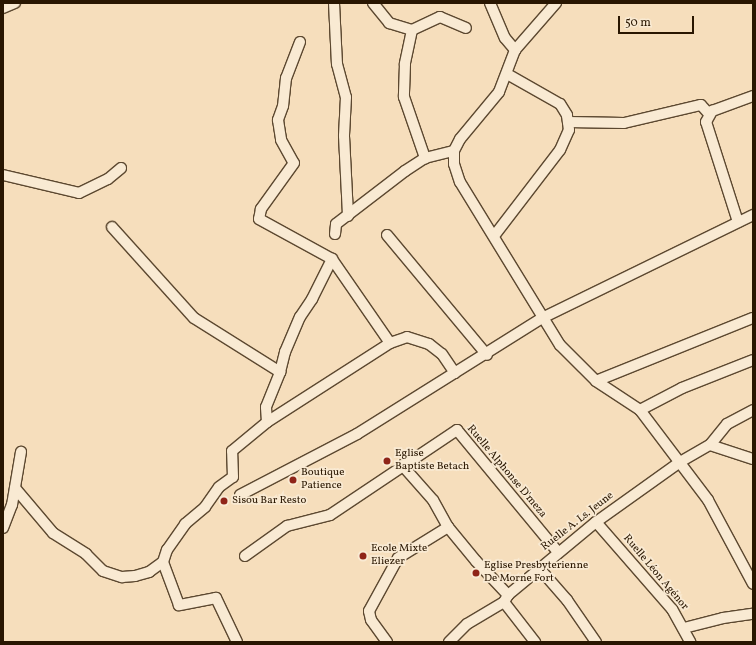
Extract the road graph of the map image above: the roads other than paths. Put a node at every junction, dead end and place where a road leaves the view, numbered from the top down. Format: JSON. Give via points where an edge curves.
{"nodes":[{"id":1,"x":15,"y":3,"type":"edge"},
{"id":2,"x":334,"y":3,"type":"edge"},
{"id":3,"x":373,"y":3,"type":"edge"},
{"id":4,"x":490,"y":3,"type":"edge"},
{"id":5,"x":556,"y":3,"type":"edge"},
{"id":6,"x":3,"y":8,"type":"edge"},
{"id":7,"x":466,"y":28,"type":"dead end"},
{"id":8,"x":412,"y":30,"type":"junction"},
{"id":9,"x":300,"y":42,"type":"dead end"},
{"id":10,"x":515,"y":50,"type":"junction"},
{"id":11,"x":507,"y":74,"type":"junction"},
{"id":12,"x":753,"y":96,"type":"edge"},
{"id":13,"x":709,"y":114,"type":"junction"},
{"id":14,"x":568,"y":122,"type":"junction"},
{"id":15,"x":454,"y":151,"type":"junction"},
{"id":16,"x":425,"y":158,"type":"junction"},
{"id":17,"x":121,"y":168,"type":"dead end"},
{"id":18,"x":3,"y":175,"type":"edge"},
{"id":19,"x":753,"y":215,"type":"edge"},
{"id":20,"x":348,"y":216,"type":"junction"},
{"id":21,"x":738,"y":222,"type":"junction"},
{"id":22,"x":112,"y":227,"type":"dead end"},
{"id":23,"x":335,"y":234,"type":"dead end"},
{"id":24,"x":387,"y":235,"type":"dead end"},
{"id":25,"x":494,"y":236,"type":"junction"},
{"id":26,"x":332,"y":259,"type":"junction"},
{"id":27,"x":542,"y":318,"type":"junction"},
{"id":28,"x":753,"y":318,"type":"edge"},
{"id":29,"x":390,"y":343,"type":"junction"},
{"id":30,"x":486,"y":355,"type":"junction"},
{"id":31,"x":753,"y":360,"type":"edge"},
{"id":32,"x":280,"y":372,"type":"junction"},
{"id":33,"x":455,"y":373,"type":"junction"},
{"id":34,"x":596,"y":381,"type":"junction"},
{"id":35,"x":640,"y":410,"type":"junction"},
{"id":36,"x":753,"y":410,"type":"edge"},
{"id":37,"x":267,"y":422,"type":"junction"},
{"id":38,"x":710,"y":445,"type":"junction"},
{"id":39,"x":21,"y":452,"type":"dead end"},
{"id":40,"x":753,"y":459,"type":"edge"},
{"id":41,"x":680,"y":462,"type":"junction"},
{"id":42,"x":402,"y":465,"type":"junction"},
{"id":43,"x":16,"y":488,"type":"junction"},
{"id":44,"x":240,"y":495,"type":"dead end"},
{"id":45,"x":596,"y":522,"type":"junction"},
{"id":46,"x":448,"y":526,"type":"junction"},
{"id":47,"x":3,"y":528,"type":"edge"},
{"id":48,"x":558,"y":552,"type":"junction"},
{"id":49,"x":245,"y":556,"type":"dead end"},
{"id":50,"x":163,"y":562,"type":"junction"},
{"id":51,"x":539,"y":568,"type":"junction"},
{"id":52,"x":753,"y":584,"type":"edge"},
{"id":53,"x":506,"y":598,"type":"junction"},
{"id":54,"x":753,"y":614,"type":"edge"},
{"id":55,"x":684,"y":628,"type":"junction"},
{"id":56,"x":455,"y":640,"type":"edge"},
{"id":57,"x":237,"y":642,"type":"edge"},
{"id":58,"x":387,"y":642,"type":"edge"},
{"id":59,"x":535,"y":642,"type":"edge"},
{"id":60,"x":596,"y":642,"type":"edge"},
{"id":61,"x":690,"y":642,"type":"edge"}],
"edges":[{"from":1,"to":6,"type":"street"},
{"from":2,"to":20,"type":"street","via":[[337,64],[346,97],[344,136]]},
{"from":3,"to":8,"type":"street","via":[[389,23]]},
{"from":4,"to":10,"type":"street","via":[[505,38]]},
{"from":5,"to":10,"type":"street"},
{"from":7,"to":8,"type":"street","via":[[440,17]]},
{"from":8,"to":16,"type":"street","via":[[405,64],[404,97]]},
{"from":9,"to":26,"type":"street","via":[[286,78],[283,106],[278,120],[281,140],[294,164],[261,209],[259,219]]},
{"from":10,"to":11,"type":"street"},
{"from":11,"to":14,"type":"street","via":[[560,104]]},
{"from":11,"to":15,"type":"street","via":[[499,92],[460,139]]},
{"from":12,"to":13,"type":"street"},
{"from":13,"to":14,"type":"street","via":[[702,105],[624,123]]},
{"from":13,"to":21,"type":"street","via":[[706,127]]},
{"from":14,"to":25,"type":"street","via":[[569,130],[560,150]]},
{"from":15,"to":16,"type":"street"},
{"from":15,"to":25,"type":"street","via":[[454,164],[460,182]]},
{"from":16,"to":20,"type":"street"},
{"from":17,"to":18,"type":"street","via":[[108,179],[79,193]]},
{"from":19,"to":21,"type":"street"},
{"from":20,"to":23,"type":"street","via":[[336,224]]},
{"from":21,"to":27,"type":"street"},
{"from":22,"to":32,"type":"street","via":[[194,318]]},
{"from":24,"to":30,"type":"street"},
{"from":25,"to":27,"type":"street"},
{"from":26,"to":29,"type":"street"},
{"from":26,"to":32,"type":"street","via":[[300,317],[285,352]]},
{"from":27,"to":30,"type":"street"},
{"from":27,"to":34,"type":"street","via":[[560,345]]},
{"from":28,"to":34,"type":"street"},
{"from":29,"to":33,"type":"street","via":[[408,337],[429,344],[442,354]]},
{"from":29,"to":37,"type":"street"},
{"from":30,"to":33,"type":"street"},
{"from":31,"to":35,"type":"street","via":[[682,388]]},
{"from":32,"to":37,"type":"street","via":[[266,407]]},
{"from":33,"to":44,"type":"street","via":[[357,434]]},
{"from":34,"to":35,"type":"street"},
{"from":35,"to":41,"type":"street"},
{"from":36,"to":38,"type":"street","name":"Ruelle A. Ls. Jeune","via":[[728,424]]},
{"from":37,"to":50,"type":"street","via":[[232,451],[233,477],[219,486],[205,507],[185,524],[167,550]]},
{"from":38,"to":40,"type":"street"},
{"from":38,"to":41,"type":"street","name":"Ruelle A. Ls. Jeune"},
{"from":39,"to":43,"type":"street"},
{"from":41,"to":45,"type":"street","name":"Ruelle A. Ls. Jeune"},
{"from":41,"to":52,"type":"street","via":[[708,500]]},
{"from":42,"to":46,"type":"street","via":[[433,500]]},
{"from":42,"to":48,"type":"street","name":"Ruelle Alphonse D'meza","via":[[456,430]]},
{"from":42,"to":49,"type":"street","name":"Ruelle Alphonse D'meza","via":[[330,515],[287,526]]},
{"from":43,"to":47,"type":"street"},
{"from":43,"to":50,"type":"street","via":[[53,533],[86,554],[103,571],[122,577],[134,576],[148,572]]},
{"from":45,"to":48,"type":"street","name":"Ruelle A. Ls. Jeune"},
{"from":45,"to":55,"type":"street","name":"Ruelle Léon Agénor","via":[[657,591]]},
{"from":46,"to":53,"type":"street"},
{"from":46,"to":58,"type":"street","via":[[398,558],[369,611],[371,620]]},
{"from":48,"to":51,"type":"street","name":"Ruelle A. Ls. Jeune"},
{"from":50,"to":57,"type":"street","via":[[179,605],[216,598]]},
{"from":51,"to":53,"type":"street","name":"Ruelle A. Ls. Jeune"},
{"from":51,"to":60,"type":"street","via":[[567,600]]},
{"from":53,"to":56,"type":"street","name":"Ruelle A. Ls. Jeune","via":[[467,624]]},
{"from":53,"to":59,"type":"street"},
{"from":54,"to":55,"type":"street","via":[[723,618]]},
{"from":55,"to":61,"type":"street","name":"Ruelle Léon Agénor"}]}
